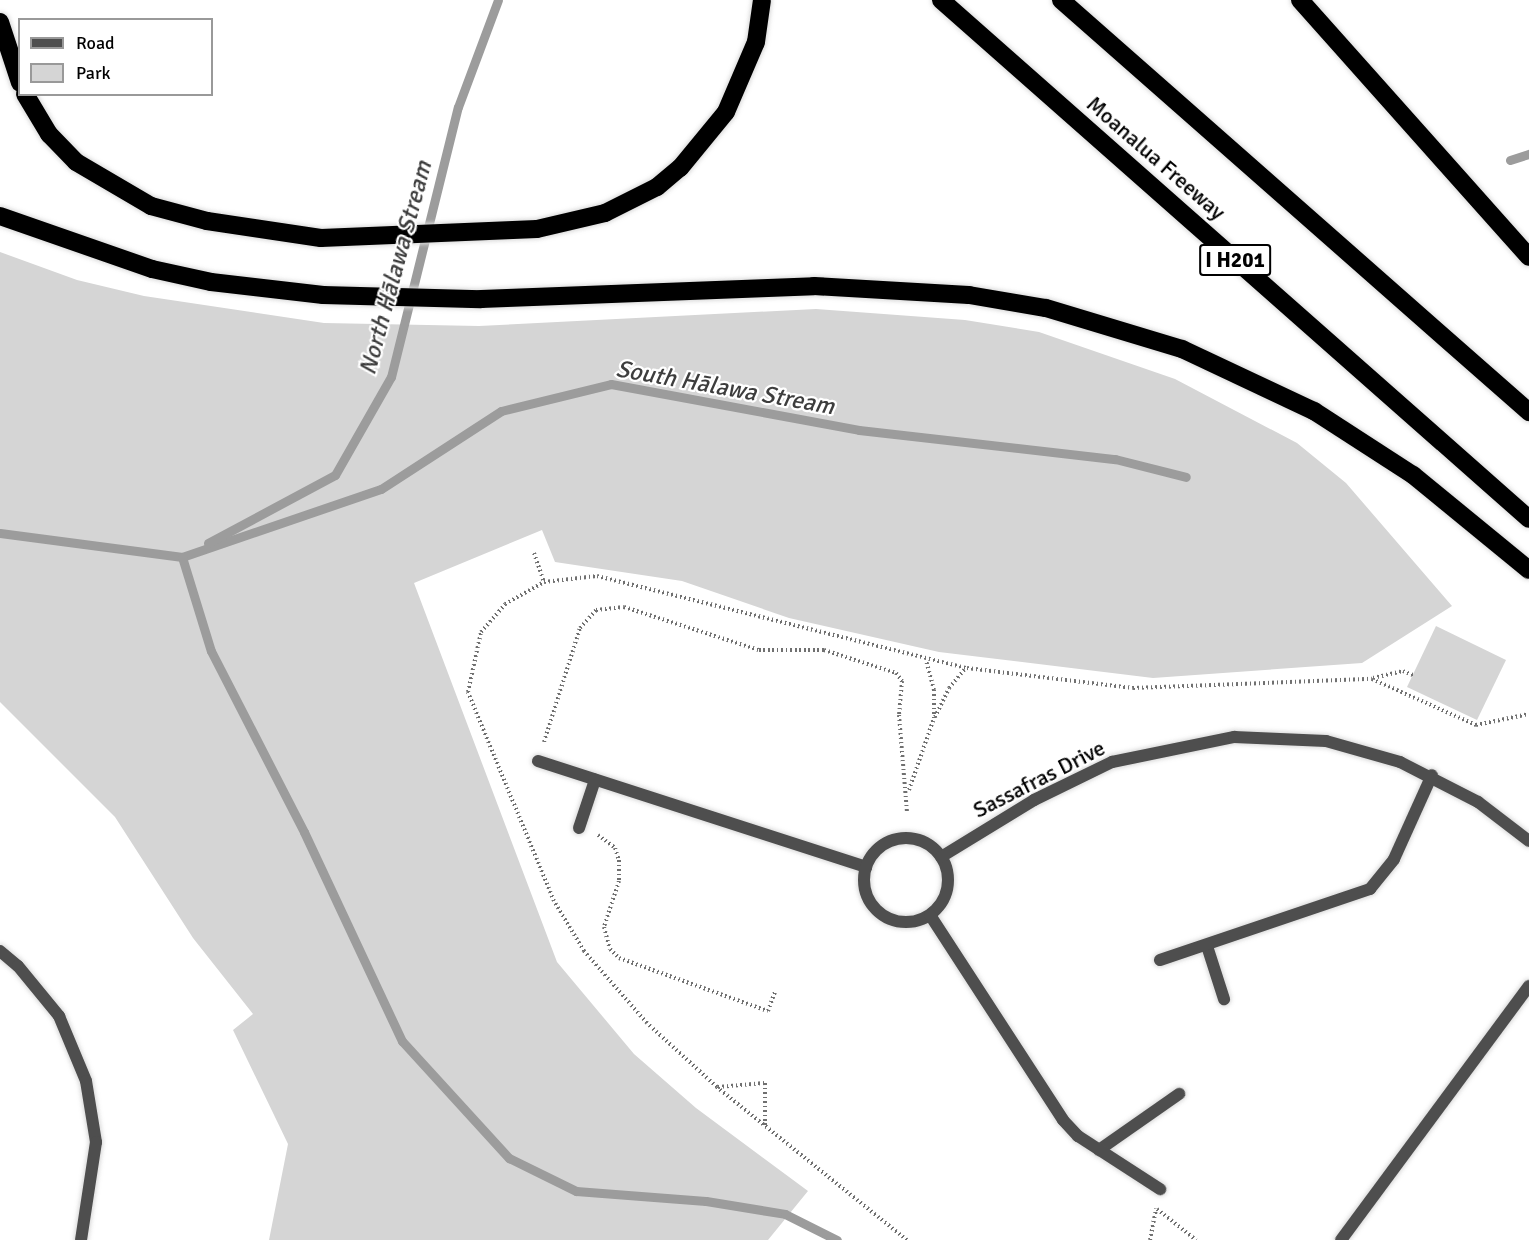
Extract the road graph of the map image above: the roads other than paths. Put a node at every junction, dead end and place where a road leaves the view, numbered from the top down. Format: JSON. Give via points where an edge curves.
{"nodes":[{"id":1,"x":762,"y":0,"type":"edge"},
{"id":2,"x":941,"y":0,"type":"edge"},
{"id":3,"x":1061,"y":0,"type":"edge"},
{"id":4,"x":1300,"y":0,"type":"edge"},
{"id":5,"x":0,"y":22,"type":"edge"},
{"id":6,"x":18,"y":77,"type":"edge"},
{"id":7,"x":26,"y":96,"type":"edge"},
{"id":8,"x":0,"y":216,"type":"edge"},
{"id":9,"x":1529,"y":257,"type":"edge"},
{"id":10,"x":1529,"y":412,"type":"edge"},
{"id":11,"x":1529,"y":519,"type":"edge"},
{"id":12,"x":1529,"y":570,"type":"edge"},
{"id":13,"x":538,"y":761,"type":"road end"},
{"id":14,"x":1432,"y":775,"type":"junction"},
{"id":15,"x":596,"y":780,"type":"junction"},
{"id":16,"x":579,"y":828,"type":"road end"},
{"id":17,"x":1529,"y":841,"type":"edge"},
{"id":18,"x":941,"y":856,"type":"junction"},
{"id":19,"x":866,"y":867,"type":"junction"},
{"id":20,"x":930,"y":915,"type":"junction"},
{"id":21,"x":1207,"y":946,"type":"junction"},
{"id":22,"x":0,"y":951,"type":"edge"},
{"id":23,"x":1160,"y":960,"type":"dead end"},
{"id":24,"x":1529,"y":986,"type":"edge"},
{"id":25,"x":1224,"y":999,"type":"dead end"},
{"id":26,"x":1179,"y":1094,"type":"dead end"},
{"id":27,"x":1099,"y":1150,"type":"junction"},
{"id":28,"x":1160,"y":1189,"type":"dead end"},
{"id":29,"x":81,"y":1240,"type":"edge"},
{"id":30,"x":1343,"y":1240,"type":"edge"}],
"edges":[{"from":1,"to":7,"type":"highway","via":[[756,42],[736,90],[705,142],[680,168],[657,187],[605,213],[496,234],[373,238],[263,231],[151,206],[114,188],[76,162],[49,134]]},
{"from":2,"to":11,"type":"highway","name":"Moanalua Freeway","number":"I H201"},
{"from":3,"to":10,"type":"highway"},
{"from":4,"to":9,"type":"highway"},
{"from":5,"to":6,"type":"highway"},
{"from":8,"to":12,"type":"highway","via":[[152,269],[276,291],[364,298],[481,299],[814,286],[893,288],[991,298],[1112,325],[1182,349],[1314,411],[1413,475]]},
{"from":13,"to":15,"type":"street"},
{"from":14,"to":17,"type":"street","name":"Sassafras Drive"},
{"from":14,"to":18,"type":"street","name":"Sassafras Drive","via":[[1326,741],[1282,736],[1196,742],[1112,762],[1082,775]]},
{"from":14,"to":21,"type":"street","via":[[1394,859],[1370,889]]},
{"from":15,"to":16,"type":"street"},
{"from":15,"to":19,"type":"street"},
{"from":18,"to":19,"type":"street","via":[[920,841],[894,840],[877,850]]},
{"from":18,"to":20,"type":"street","via":[[946,868],[946,894]]},
{"from":19,"to":20,"type":"street","via":[[866,892],[881,914],[906,922]]},
{"from":20,"to":27,"type":"street","via":[[1063,1120]]},
{"from":21,"to":23,"type":"street"},
{"from":21,"to":25,"type":"street"},
{"from":22,"to":29,"type":"street","via":[[18,966],[59,1016],[86,1081],[96,1142]]},
{"from":24,"to":30,"type":"street"},
{"from":26,"to":27,"type":"street"},
{"from":27,"to":28,"type":"street"}]}
